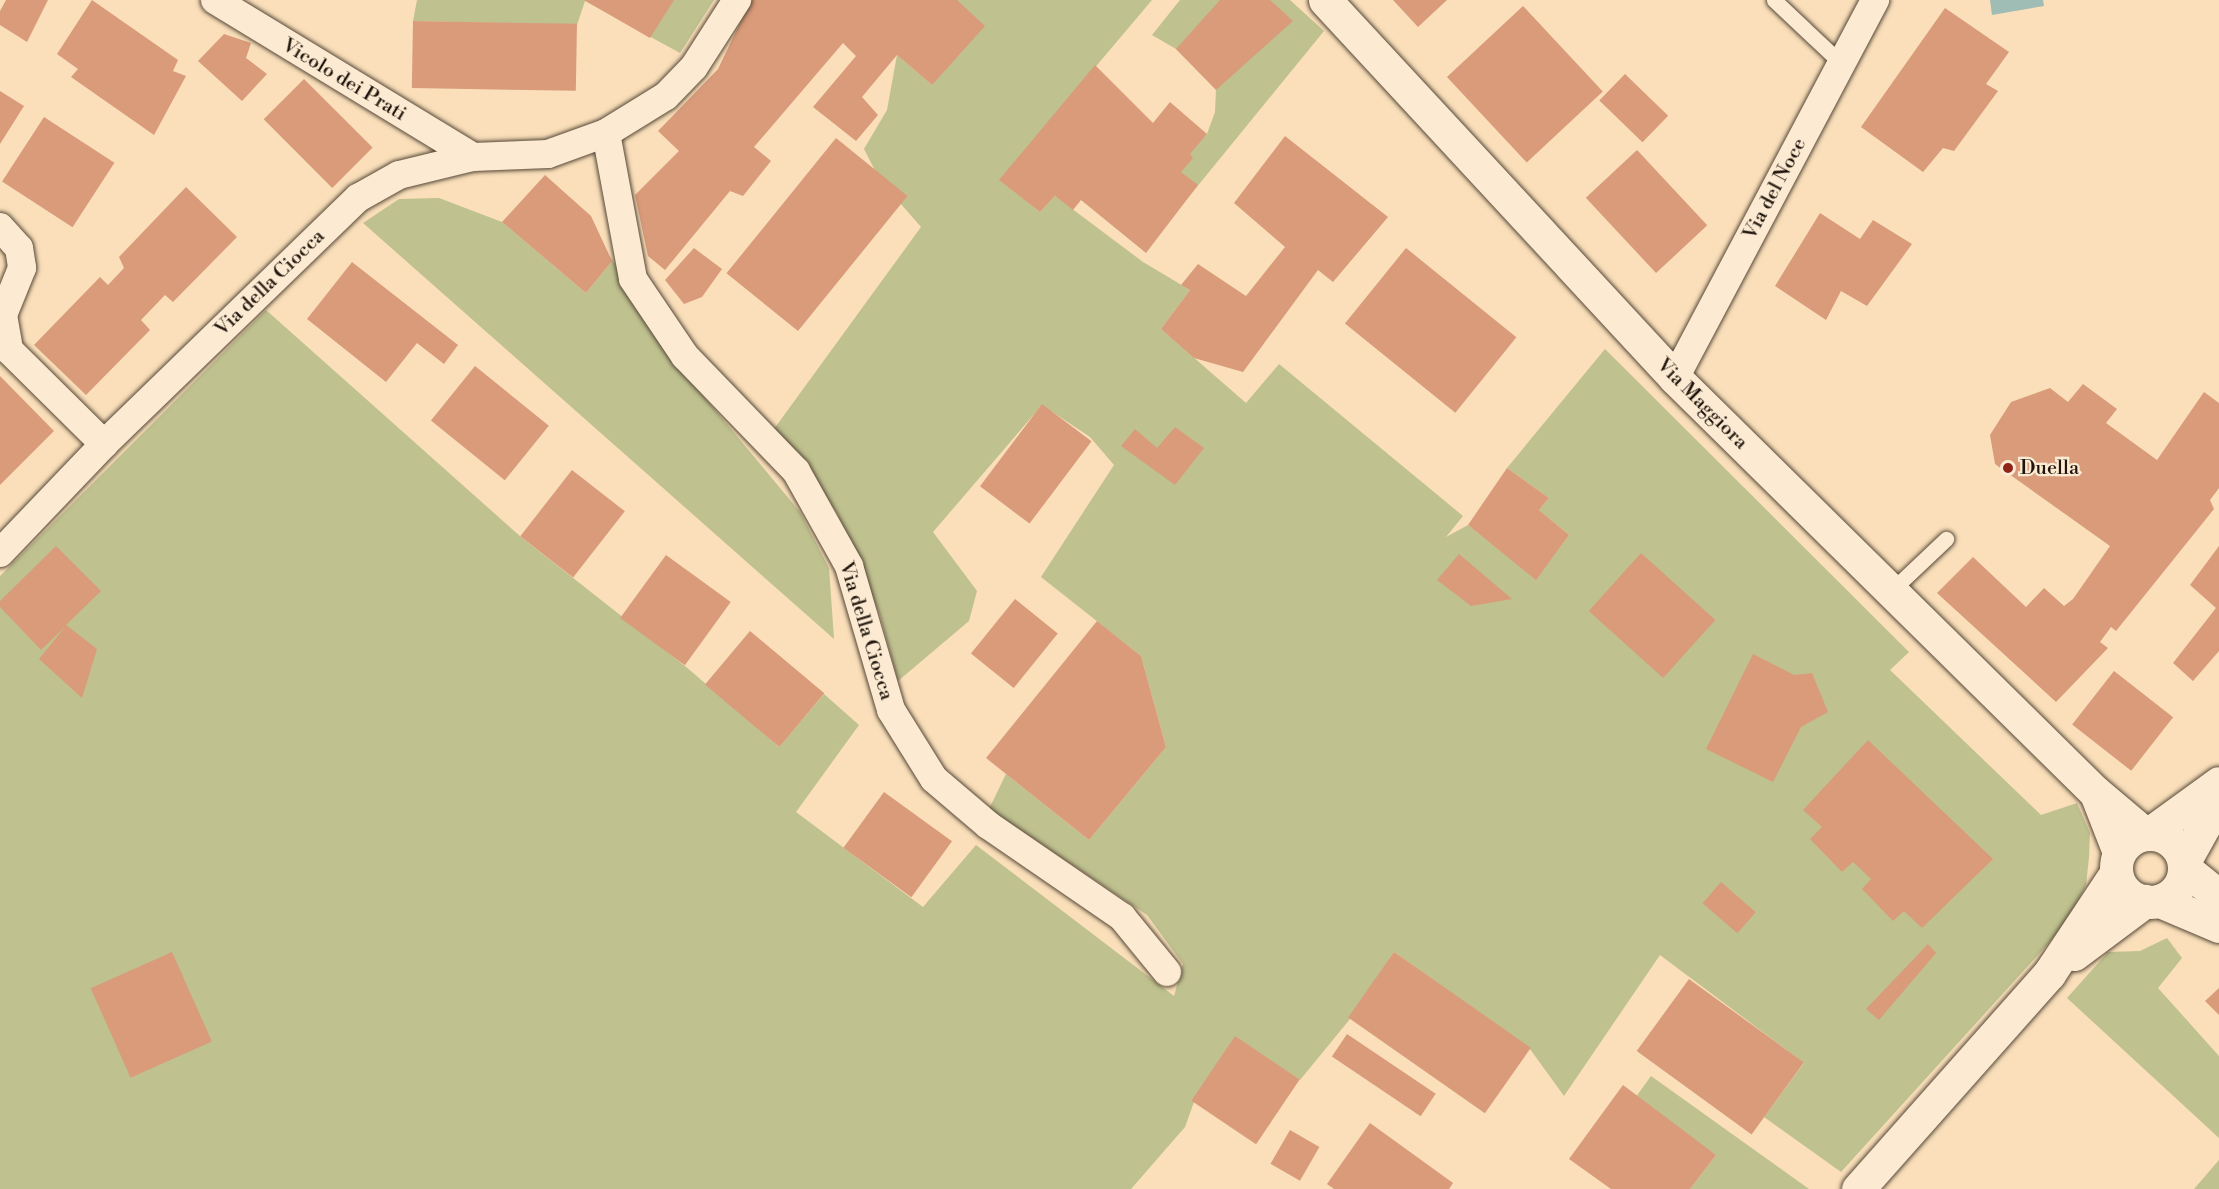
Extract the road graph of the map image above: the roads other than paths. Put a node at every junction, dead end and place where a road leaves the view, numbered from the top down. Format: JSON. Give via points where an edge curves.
{"nodes":[{"id":1,"x":215,"y":0,"type":"edge"},
{"id":2,"x":737,"y":0,"type":"edge"},
{"id":3,"x":1325,"y":0,"type":"edge"},
{"id":4,"x":1774,"y":0,"type":"edge"},
{"id":5,"x":1875,"y":0,"type":"edge"},
{"id":6,"x":1842,"y":64,"type":"junction"},
{"id":7,"x":606,"y":133,"type":"junction"},
{"id":8,"x":473,"y":158,"type":"junction"},
{"id":9,"x":0,"y":227,"type":"edge"},
{"id":10,"x":1675,"y":378,"type":"junction"},
{"id":11,"x":104,"y":444,"type":"junction"},
{"id":12,"x":1946,"y":539,"type":"dead end"},
{"id":13,"x":0,"y":553,"type":"edge"},
{"id":14,"x":1891,"y":591,"type":"junction"},
{"id":15,"x":2219,"y":783,"type":"edge"},
{"id":16,"x":2219,"y":799,"type":"edge"},
{"id":17,"x":2133,"y":848,"type":"junction"},
{"id":18,"x":2184,"y":865,"type":"junction"},
{"id":19,"x":2219,"y":896,"type":"edge"},
{"id":20,"x":2152,"y":901,"type":"junction"},
{"id":21,"x":2219,"y":926,"type":"edge"},
{"id":22,"x":1167,"y":972,"type":"dead end"},
{"id":23,"x":2049,"y":974,"type":"junction"},
{"id":24,"x":1858,"y":1189,"type":"edge"}],
"edges":[{"from":1,"to":8,"type":"street","name":"Vicolo dei Prati"},
{"from":2,"to":7,"type":"street","name":"Via della Ciocca","via":[[694,67],[666,96]]},
{"from":3,"to":10,"type":"street","name":"Via Maggiora"},
{"from":4,"to":6,"type":"lane"},
{"from":5,"to":6,"type":"street","name":"Via del Noce"},
{"from":6,"to":10,"type":"street","name":"Via del Noce"},
{"from":7,"to":8,"type":"street","name":"Via della Ciocca","via":[[548,154]]},
{"from":7,"to":22,"type":"street","name":"Via della Ciocca","via":[[633,279],[685,356],[796,471],[849,566],[891,710],[934,779],[988,825],[1122,917]]},
{"from":8,"to":11,"type":"street","name":"Via della Ciocca","via":[[399,175],[358,198]]},
{"from":9,"to":11,"type":"street","via":[[19,248],[22,268],[3,315],[9,350]]},
{"from":10,"to":14,"type":"street","name":"Via Maggiora"},
{"from":11,"to":13,"type":"street","name":"Via della Ciocca"},
{"from":12,"to":14,"type":"lane"},
{"from":14,"to":17,"type":"street","name":"Via Maggiora","via":[[2096,792]]},
{"from":15,"to":17,"type":"street"},
{"from":16,"to":18,"type":"street"},
{"from":17,"to":18,"type":"street","via":[[2170,840]]},
{"from":17,"to":20,"type":"street","via":[[2126,892]]},
{"from":17,"to":23,"type":"street"},
{"from":18,"to":19,"type":"street"},
{"from":18,"to":20,"type":"street","via":[[2178,888]]},
{"from":20,"to":21,"type":"street"},
{"from":20,"to":23,"type":"street"},
{"from":23,"to":24,"type":"street"}]}
